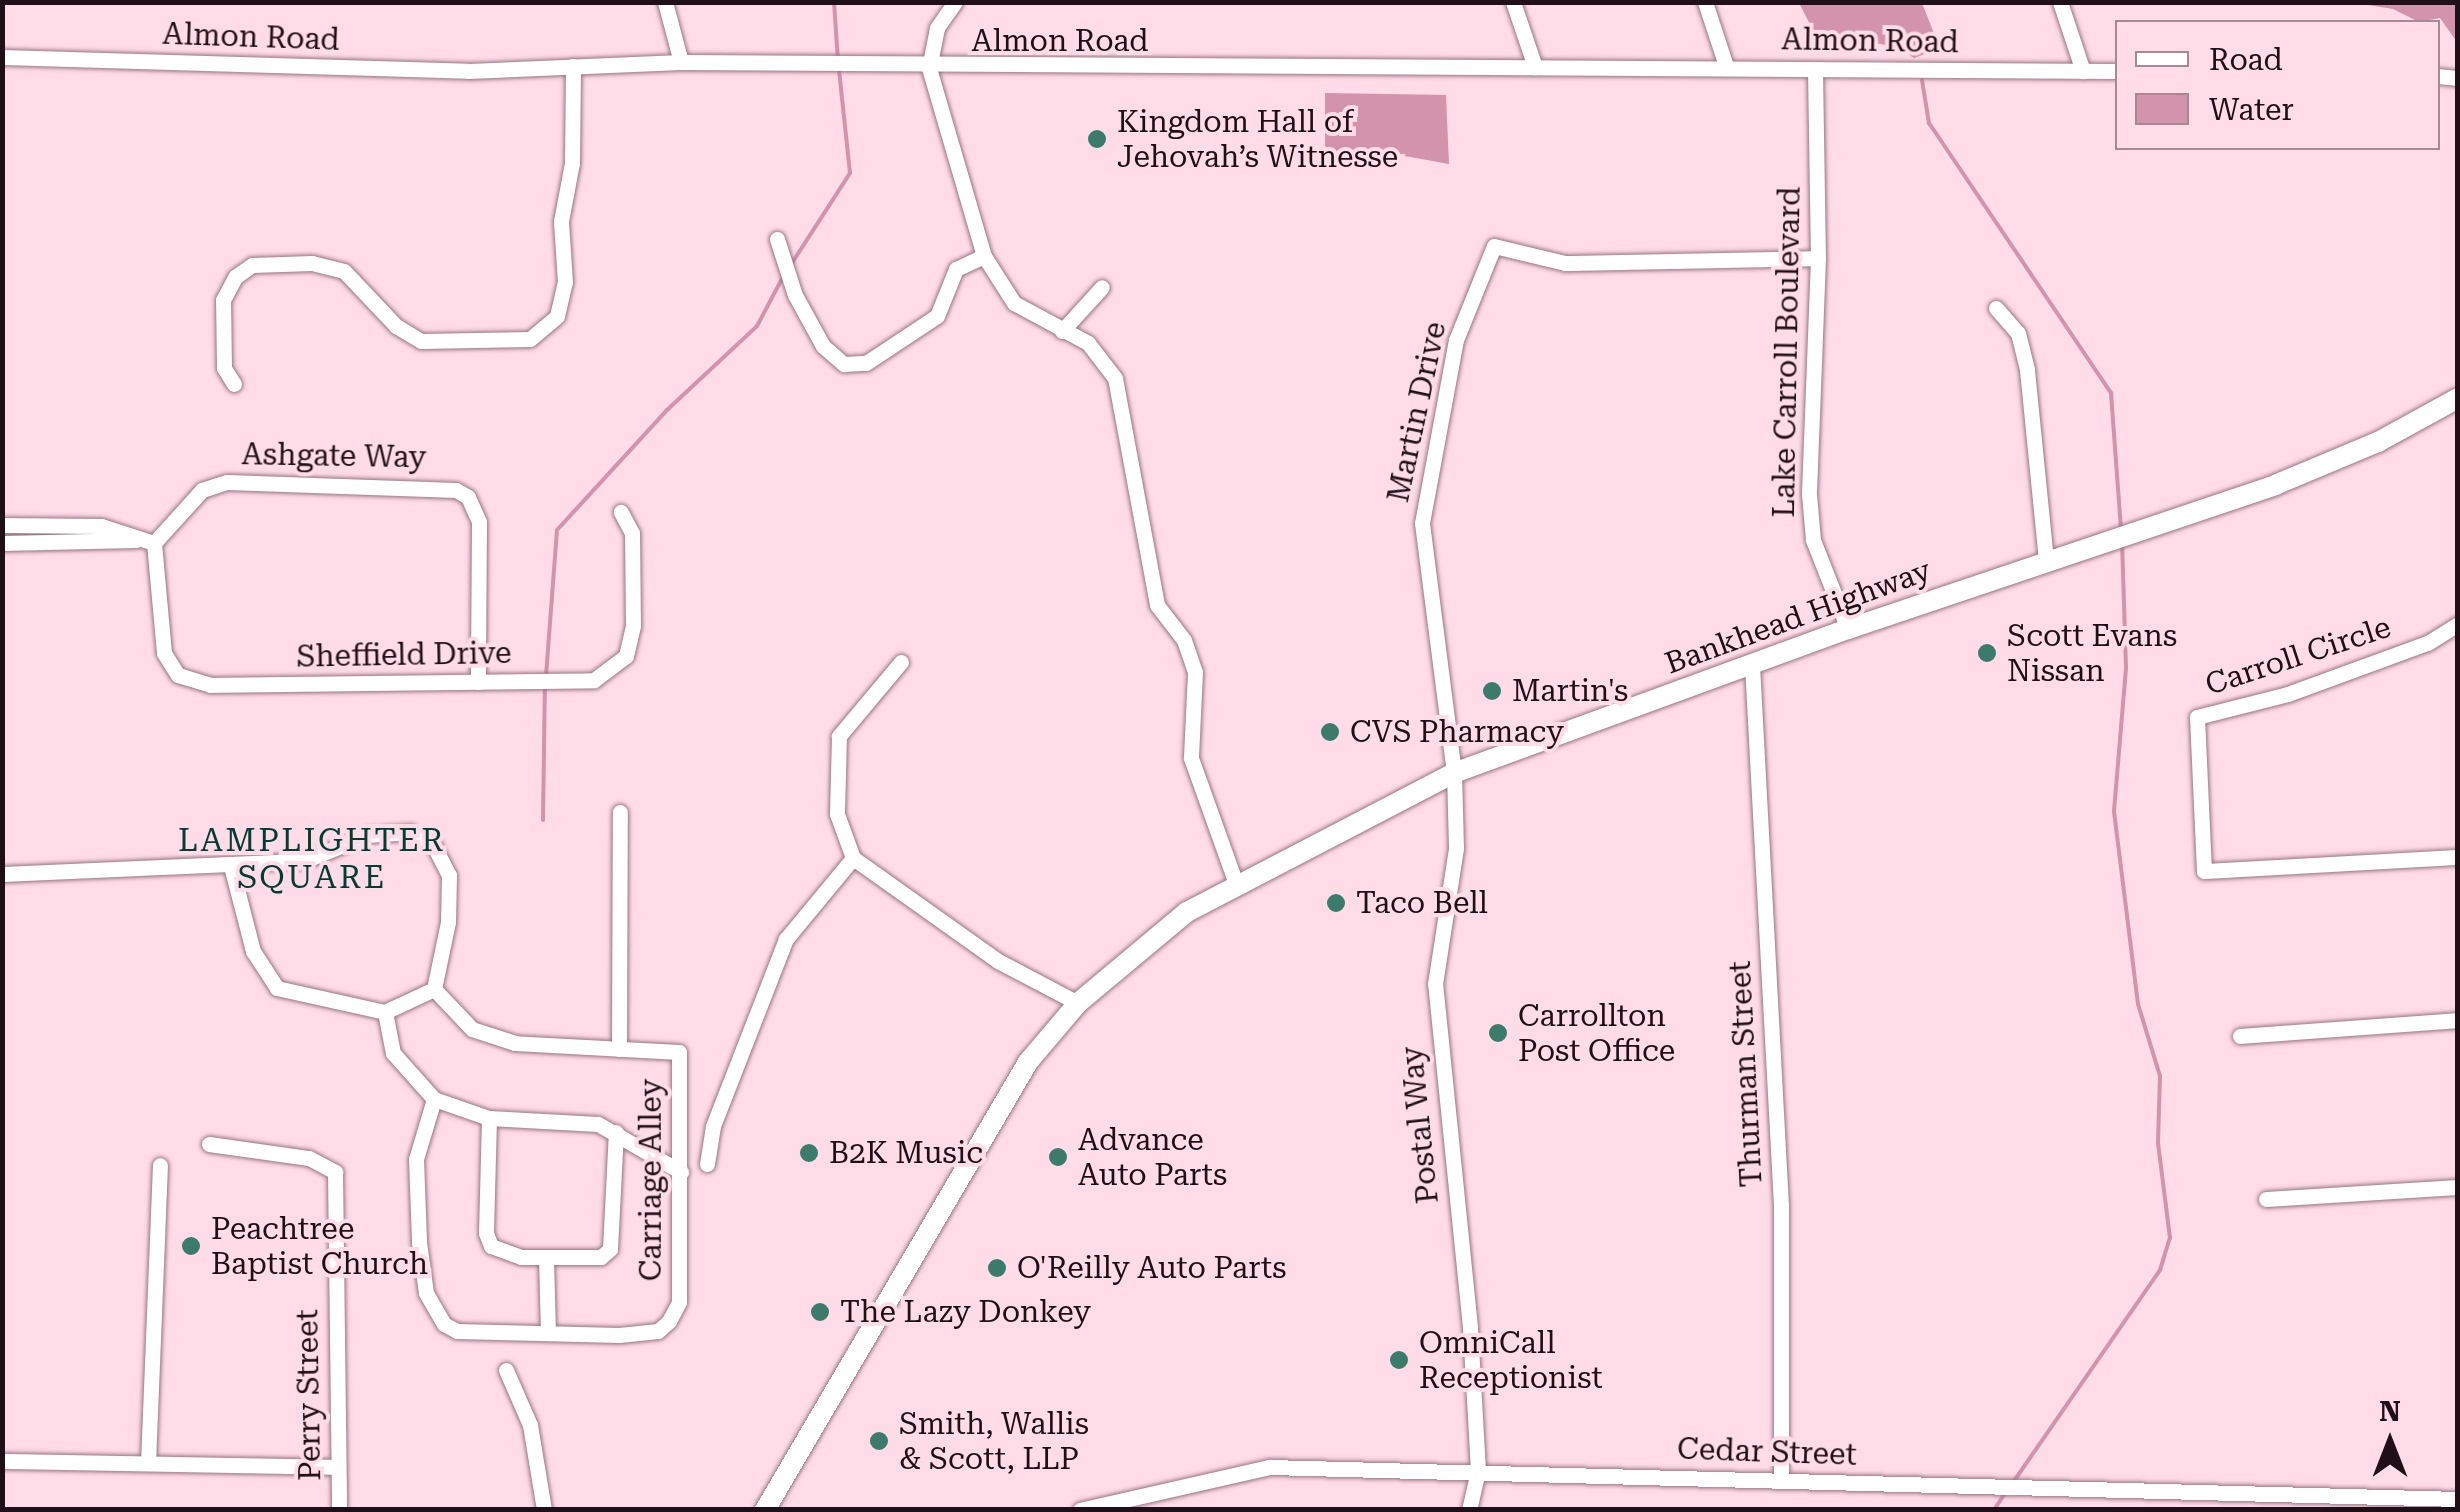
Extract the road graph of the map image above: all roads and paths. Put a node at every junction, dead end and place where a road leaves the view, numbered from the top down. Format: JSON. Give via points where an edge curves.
{"nodes":[{"id":1,"x":665,"y":2,"type":"edge"},
{"id":2,"x":954,"y":2,"type":"edge"},
{"id":3,"x":1513,"y":2,"type":"edge"},
{"id":4,"x":1705,"y":2,"type":"edge"},
{"id":5,"x":2060,"y":2,"type":"edge"},
{"id":6,"x":2,"y":58,"type":"edge"},
{"id":7,"x":681,"y":62,"type":"junction"},
{"id":8,"x":573,"y":66,"type":"junction"},
{"id":9,"x":1726,"y":66,"type":"junction"},
{"id":10,"x":1535,"y":67,"type":"junction"},
{"id":11,"x":929,"y":68,"type":"junction"},
{"id":12,"x":1814,"y":70,"type":"junction"},
{"id":13,"x":2083,"y":70,"type":"junction"},
{"id":14,"x":2115,"y":71,"type":"edge"},
{"id":15,"x":778,"y":239,"type":"dead end"},
{"id":16,"x":984,"y":256,"type":"junction"},
{"id":17,"x":1818,"y":258,"type":"junction"},
{"id":18,"x":1102,"y":287,"type":"dead end"},
{"id":19,"x":1996,"y":308,"type":"dead end"},
{"id":20,"x":1062,"y":331,"type":"junction"},
{"id":21,"x":234,"y":384,"type":"dead end"},
{"id":22,"x":2458,"y":398,"type":"edge"},
{"id":23,"x":621,"y":512,"type":"dead end"},
{"id":24,"x":2,"y":524,"type":"edge"},
{"id":25,"x":2,"y":542,"type":"edge"},
{"id":26,"x":147,"y":542,"type":"junction"},
{"id":27,"x":2046,"y":562,"type":"junction"},
{"id":28,"x":2458,"y":624,"type":"edge"},
{"id":29,"x":1848,"y":629,"type":"junction"},
{"id":30,"x":901,"y":662,"type":"dead end"},
{"id":31,"x":1752,"y":664,"type":"junction"},
{"id":32,"x":478,"y":682,"type":"junction"},
{"id":33,"x":1454,"y":773,"type":"junction"},
{"id":34,"x":620,"y":812,"type":"dead end"},
{"id":35,"x":2458,"y":857,"type":"edge"},
{"id":36,"x":853,"y":858,"type":"junction"},
{"id":37,"x":231,"y":866,"type":"junction"},
{"id":38,"x":2,"y":874,"type":"edge"},
{"id":39,"x":1236,"y":882,"type":"junction"},
{"id":40,"x":434,"y":989,"type":"junction"},
{"id":41,"x":1078,"y":1003,"type":"junction"},
{"id":42,"x":384,"y":1012,"type":"junction"},
{"id":43,"x":2458,"y":1020,"type":"edge"},
{"id":44,"x":2240,"y":1036,"type":"dead end"},
{"id":45,"x":618,"y":1048,"type":"junction"},
{"id":46,"x":434,"y":1098,"type":"junction"},
{"id":47,"x":489,"y":1118,"type":"junction"},
{"id":48,"x":616,"y":1132,"type":"junction"},
{"id":49,"x":210,"y":1144,"type":"dead end"},
{"id":50,"x":708,"y":1157,"type":"dead end"},
{"id":51,"x":160,"y":1165,"type":"dead end"},
{"id":52,"x":681,"y":1172,"type":"junction"},
{"id":53,"x":2458,"y":1187,"type":"edge"},
{"id":54,"x":2266,"y":1198,"type":"dead end"},
{"id":55,"x":546,"y":1257,"type":"junction"},
{"id":56,"x":548,"y":1332,"type":"junction"},
{"id":57,"x":506,"y":1370,"type":"dead end"},
{"id":58,"x":2,"y":1461,"type":"edge"},
{"id":59,"x":148,"y":1464,"type":"junction"},
{"id":60,"x":337,"y":1467,"type":"junction"},
{"id":61,"x":1478,"y":1472,"type":"junction"},
{"id":62,"x":1781,"y":1480,"type":"junction"},
{"id":63,"x":2458,"y":1499,"type":"edge"},
{"id":64,"x":1145,"y":1501,"type":"edge"},
{"id":65,"x":339,"y":1510,"type":"edge"},
{"id":66,"x":544,"y":1510,"type":"edge"},
{"id":67,"x":765,"y":1510,"type":"edge"},
{"id":68,"x":1080,"y":1510,"type":"edge"},
{"id":69,"x":1469,"y":1510,"type":"edge"}],
"edges":[{"from":1,"to":7,"type":"street"},
{"from":2,"to":11,"type":"street","via":[[936,28]]},
{"from":3,"to":10,"type":"street"},
{"from":4,"to":9,"type":"street"},
{"from":5,"to":13,"type":"street"},
{"from":6,"to":8,"type":"street","name":"Almon Road","via":[[468,71]]},
{"from":7,"to":8,"type":"street","name":"Almon Road"},
{"from":7,"to":11,"type":"street","name":"Almon Road"},
{"from":8,"to":21,"type":"street","via":[[572,163],[561,221],[565,282],[557,316],[530,339],[421,341],[396,326],[344,271],[312,263],[252,264],[234,277],[223,300],[224,368]]},
{"from":9,"to":10,"type":"street","name":"Almon Road"},
{"from":9,"to":12,"type":"street","name":"Almon Road"},
{"from":10,"to":11,"type":"street","name":"Almon Road"},
{"from":11,"to":16,"type":"street"},
{"from":12,"to":13,"type":"street","name":"Almon Road"},
{"from":12,"to":17,"type":"street","name":"Lake Carroll Boulevard"},
{"from":13,"to":14,"type":"street","name":"Almon Road"},
{"from":15,"to":16,"type":"street","via":[[795,295],[823,346],[844,364],[866,363],[937,316],[956,269]]},
{"from":16,"to":20,"type":"street","via":[[1014,303]]},
{"from":17,"to":29,"type":"street","name":"Lake Carroll Boulevard","via":[[1809,494],[1813,540]]},
{"from":17,"to":33,"type":"street","name":"Martin Drive","via":[[1566,263],[1494,246],[1456,340],[1422,523]]},
{"from":18,"to":20,"type":"street"},
{"from":19,"to":27,"type":"street","via":[[2018,334],[2027,370]]},
{"from":20,"to":39,"type":"street","via":[[1096,350],[1115,378],[1157,605],[1184,640],[1195,672],[1191,758]]},
{"from":22,"to":27,"type":"main road","name":"Bankhead Highway","via":[[2333,462]]},
{"from":23,"to":32,"type":"street","name":"Sheffield Drive","via":[[632,533],[633,626],[626,656],[612,673],[594,680]]},
{"from":24,"to":26,"type":"street","via":[[102,526]]},
{"from":25,"to":26,"type":"street"},
{"from":26,"to":32,"type":"street","name":"Sheffield Drive","via":[[164,652],[178,674],[210,685]]},
{"from":26,"to":32,"type":"street","name":"Ashgate Way","via":[[202,490],[227,482],[456,490],[468,496],[479,522]]},
{"from":27,"to":29,"type":"main road","name":"Bankhead Highway"},
{"from":28,"to":35,"type":"street","name":"Carroll Circle","via":[[2426,643],[2288,694],[2197,717],[2204,871]]},
{"from":29,"to":31,"type":"main road","name":"Bankhead Highway"},
{"from":30,"to":36,"type":"street","via":[[839,736],[837,814]]},
{"from":31,"to":33,"type":"main road","name":"Bankhead Highway"},
{"from":31,"to":62,"type":"street","name":"Thurman Street","via":[[1781,1206]]},
{"from":33,"to":39,"type":"main road","name":"Bankhead Highway"},
{"from":33,"to":61,"type":"street","name":"Postal Way","via":[[1456,848],[1435,984]]},
{"from":34,"to":45,"type":"street"},
{"from":36,"to":41,"type":"street","via":[[998,961]]},
{"from":36,"to":50,"type":"street","via":[[786,939]]},
{"from":37,"to":38,"type":"street"},
{"from":37,"to":40,"type":"street","via":[[304,861],[367,834],[410,832],[422,839],[442,858],[451,894]]},
{"from":37,"to":42,"type":"street","via":[[253,951],[277,988]]},
{"from":39,"to":41,"type":"main road","name":"Bankhead Highway","via":[[1142,946]]},
{"from":40,"to":42,"type":"street"},
{"from":40,"to":45,"type":"street","via":[[472,1028],[515,1043]]},
{"from":41,"to":67,"type":"main road","name":"Bankhead Highway","via":[[1028,1062],[982,1134]]},
{"from":42,"to":46,"type":"street","via":[[394,1052]]},
{"from":43,"to":44,"type":"street"},
{"from":45,"to":52,"type":"street","name":"Carriage Alley","via":[[679,1052]]},
{"from":46,"to":47,"type":"street"},
{"from":46,"to":56,"type":"street","name":"Carriage Alley","via":[[416,1159],[420,1242],[434,1311],[457,1331]]},
{"from":47,"to":48,"type":"street","via":[[571,1120]]},
{"from":47,"to":55,"type":"street","via":[[491,1246],[503,1254]]},
{"from":48,"to":52,"type":"street"},
{"from":48,"to":55,"type":"street","via":[[610,1249],[600,1257]]},
{"from":49,"to":60,"type":"street","name":"Perry Street","via":[[309,1158],[335,1172]]},
{"from":51,"to":59,"type":"street"},
{"from":52,"to":56,"type":"street","name":"Carriage Alley","via":[[679,1302],[669,1321],[658,1331],[620,1335]]},
{"from":53,"to":54,"type":"street"},
{"from":55,"to":56,"type":"street"},
{"from":57,"to":66,"type":"street","via":[[530,1425]]},
{"from":58,"to":59,"type":"street"},
{"from":59,"to":60,"type":"street"},
{"from":60,"to":65,"type":"street","name":"Perry Street"},
{"from":61,"to":62,"type":"street","name":"Cedar Street"},
{"from":61,"to":64,"type":"street","name":"Cedar Street","via":[[1269,1467]]},
{"from":61,"to":69,"type":"street","name":"Postal Way"},
{"from":62,"to":63,"type":"street","name":"Cedar Street"},
{"from":64,"to":68,"type":"street","name":"Cedar Street"}]}
